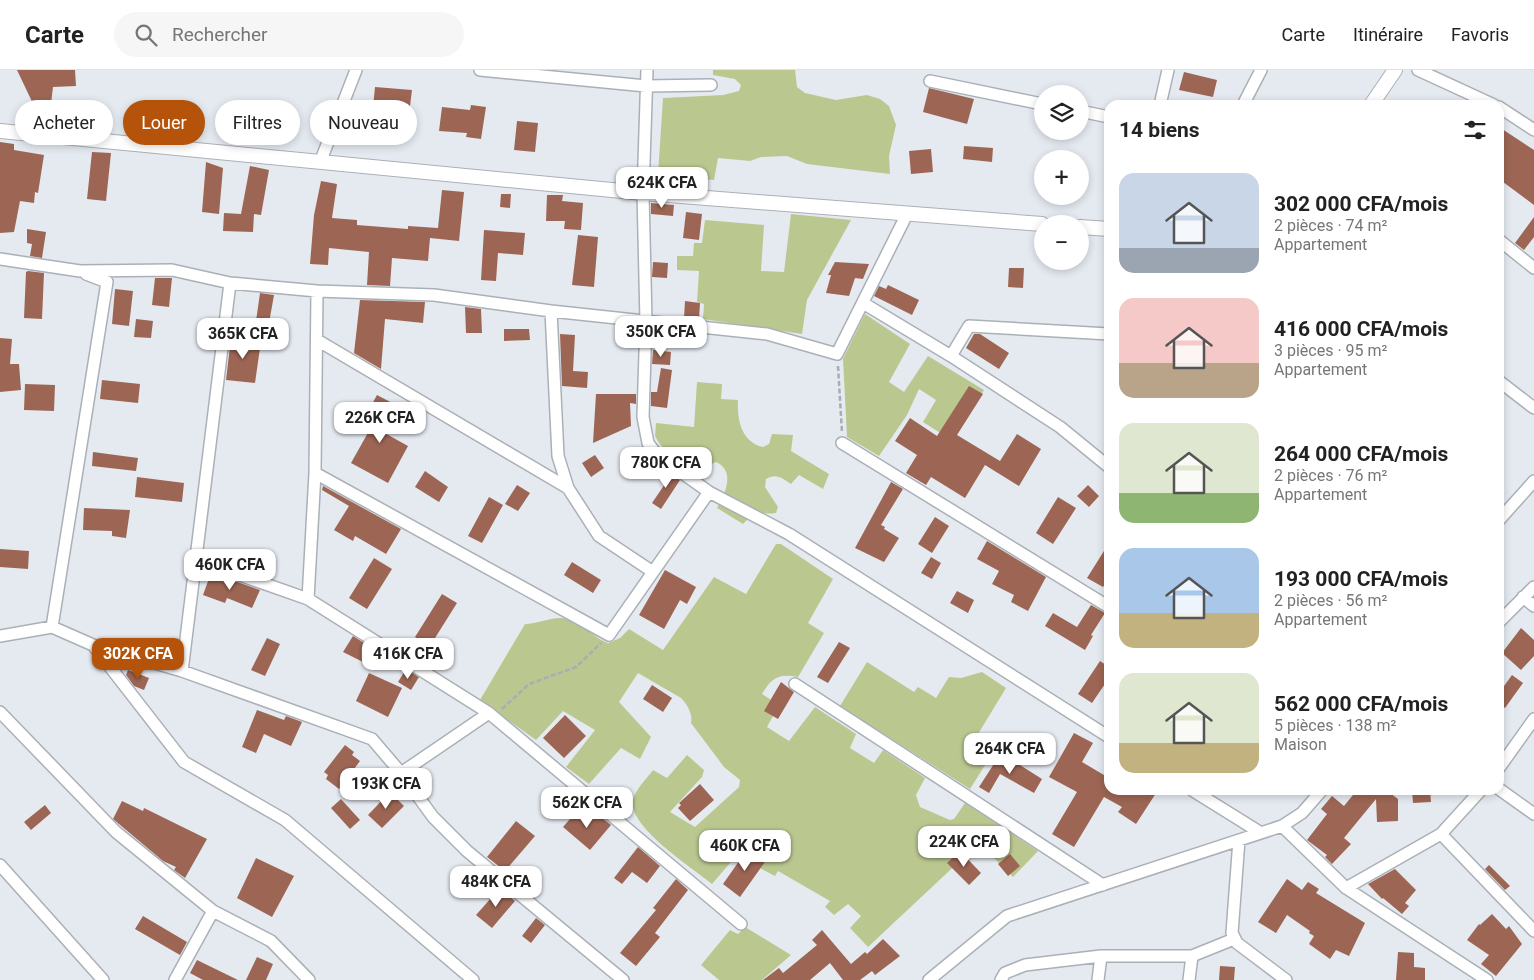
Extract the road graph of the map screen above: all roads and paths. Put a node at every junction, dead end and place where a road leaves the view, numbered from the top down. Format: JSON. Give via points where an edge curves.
{"nodes":[{"id":1,"x":356,"y":70,"type":"edge"},
{"id":2,"x":480,"y":70,"type":"edge"},
{"id":3,"x":646,"y":70,"type":"edge"},
{"id":4,"x":1168,"y":70,"type":"edge"},
{"id":5,"x":1261,"y":70,"type":"edge"},
{"id":6,"x":1395,"y":70,"type":"edge"},
{"id":7,"x":1418,"y":70,"type":"edge"},
{"id":8,"x":930,"y":81,"type":"dead end"},
{"id":9,"x":711,"y":85,"type":"dead end"},
{"id":10,"x":646,"y":86,"type":"junction"},
{"id":11,"x":1161,"y":100,"type":"edge"},
{"id":12,"x":1246,"y":100,"type":"edge"},
{"id":13,"x":1374,"y":100,"type":"edge"},
{"id":14,"x":1483,"y":100,"type":"edge"},
{"id":15,"x":1034,"y":102,"type":"edge"},
{"id":16,"x":1504,"y":110,"type":"edge"},
{"id":17,"x":1089,"y":114,"type":"edge"},
{"id":18,"x":1104,"y":116,"type":"edge"},
{"id":19,"x":1534,"y":130,"type":"edge"},
{"id":20,"x":0,"y":131,"type":"edge"},
{"id":21,"x":321,"y":160,"type":"junction"},
{"id":22,"x":643,"y":192,"type":"junction"},
{"id":23,"x":907,"y":214,"type":"junction"},
{"id":24,"x":1034,"y":223,"type":"edge"},
{"id":25,"x":1089,"y":228,"type":"edge"},
{"id":26,"x":1104,"y":229,"type":"edge"},
{"id":27,"x":1504,"y":244,"type":"edge"},
{"id":28,"x":0,"y":259,"type":"edge"},
{"id":29,"x":1534,"y":268,"type":"edge"},
{"id":30,"x":80,"y":271,"type":"junction"},
{"id":31,"x":230,"y":283,"type":"junction"},
{"id":32,"x":318,"y":291,"type":"junction"},
{"id":33,"x":863,"y":303,"type":"junction"},
{"id":34,"x":550,"y":312,"type":"junction"},
{"id":35,"x":646,"y":321,"type":"junction"},
{"id":36,"x":1104,"y":334,"type":"edge"},
{"id":37,"x":317,"y":340,"type":"junction"},
{"id":38,"x":837,"y":354,"type":"junction"},
{"id":39,"x":952,"y":356,"type":"junction"},
{"id":40,"x":1504,"y":385,"type":"edge"},
{"id":41,"x":1534,"y":408,"type":"edge"},
{"id":42,"x":842,"y":443,"type":"joint"},
{"id":43,"x":1104,"y":463,"type":"edge"},
{"id":44,"x":315,"y":473,"type":"junction"},
{"id":45,"x":1534,"y":481,"type":"edge"},
{"id":46,"x":568,"y":488,"type":"junction"},
{"id":47,"x":709,"y":492,"type":"junction"},
{"id":48,"x":1504,"y":514,"type":"edge"},
{"id":49,"x":197,"y":560,"type":"junction"},
{"id":50,"x":653,"y":572,"type":"junction"},
{"id":51,"x":1534,"y":587,"type":"edge"},
{"id":52,"x":1523,"y":597,"type":"junction"},
{"id":53,"x":308,"y":599,"type":"junction"},
{"id":54,"x":1104,"y":604,"type":"edge"},
{"id":55,"x":1534,"y":606,"type":"edge"},
{"id":56,"x":1504,"y":617,"type":"edge"},
{"id":57,"x":52,"y":627,"type":"junction"},
{"id":58,"x":610,"y":635,"type":"junction"},
{"id":59,"x":0,"y":636,"type":"edge"},
{"id":60,"x":93,"y":645,"type":"junction"},
{"id":61,"x":182,"y":671,"type":"junction"},
{"id":62,"x":794,"y":684,"type":"dead end"},
{"id":63,"x":0,"y":712,"type":"edge"},
{"id":64,"x":489,"y":712,"type":"junction"},
{"id":65,"x":1534,"y":719,"type":"edge"},
{"id":66,"x":1104,"y":734,"type":"edge"},
{"id":67,"x":1504,"y":761,"type":"edge"},
{"id":68,"x":401,"y":773,"type":"junction"},
{"id":69,"x":1504,"y":793,"type":"edge"},
{"id":70,"x":1200,"y":795,"type":"edge"},
{"id":71,"x":1318,"y":795,"type":"edge"},
{"id":72,"x":1476,"y":795,"type":"edge"},
{"id":73,"x":1534,"y":814,"type":"edge"},
{"id":74,"x":1282,"y":826,"type":"junction"},
{"id":75,"x":1261,"y":833,"type":"junction"},
{"id":76,"x":1441,"y":834,"type":"junction"},
{"id":77,"x":1239,"y":840,"type":"junction"},
{"id":78,"x":0,"y":865,"type":"edge"},
{"id":79,"x":1103,"y":885,"type":"junction"},
{"id":80,"x":1346,"y":888,"type":"junction"},
{"id":81,"x":213,"y":911,"type":"junction"},
{"id":82,"x":741,"y":924,"type":"dead end"},
{"id":83,"x":1534,"y":930,"type":"edge"},
{"id":84,"x":1234,"y":939,"type":"junction"},
{"id":85,"x":1100,"y":956,"type":"junction"},
{"id":86,"x":1192,"y":956,"type":"junction"},
{"id":87,"x":304,"y":978,"type":"edge"},
{"id":88,"x":103,"y":980,"type":"edge"},
{"id":89,"x":175,"y":980,"type":"edge"},
{"id":90,"x":473,"y":980,"type":"edge"},
{"id":91,"x":623,"y":980,"type":"edge"},
{"id":92,"x":929,"y":980,"type":"edge"},
{"id":93,"x":1001,"y":980,"type":"edge"},
{"id":94,"x":1098,"y":980,"type":"edge"},
{"id":95,"x":1189,"y":980,"type":"edge"},
{"id":96,"x":1286,"y":980,"type":"edge"},
{"id":97,"x":1487,"y":980,"type":"edge"}],
"edges":[{"from":1,"to":21,"type":"street"},
{"from":2,"to":10,"type":"street"},
{"from":3,"to":10,"type":"street"},
{"from":4,"to":11,"type":"street"},
{"from":5,"to":12,"type":"street"},
{"from":6,"to":13,"type":"street"},
{"from":7,"to":14,"type":"street"},
{"from":8,"to":15,"type":"street"},
{"from":9,"to":10,"type":"street"},
{"from":10,"to":22,"type":"street"},
{"from":16,"to":19,"type":"street"},
{"from":17,"to":18,"type":"street"},
{"from":20,"to":21,"type":"street"},
{"from":21,"to":22,"type":"street"},
{"from":22,"to":23,"type":"street"},
{"from":22,"to":35,"type":"street"},
{"from":23,"to":24,"type":"street"},
{"from":23,"to":33,"type":"street"},
{"from":25,"to":26,"type":"street"},
{"from":27,"to":29,"type":"street"},
{"from":28,"to":30,"type":"street"},
{"from":30,"to":31,"type":"street","via":[[172,270]]},
{"from":30,"to":57,"type":"street","via":[[107,282]]},
{"from":31,"to":32,"type":"street"},
{"from":31,"to":49,"type":"street"},
{"from":32,"to":34,"type":"street","via":[[434,296]]},
{"from":32,"to":37,"type":"street"},
{"from":33,"to":38,"type":"street"},
{"from":33,"to":39,"type":"street"},
{"from":34,"to":35,"type":"street"},
{"from":34,"to":46,"type":"street","via":[[558,456]]},
{"from":35,"to":38,"type":"street","via":[[767,334]]},
{"from":35,"to":47,"type":"street","via":[[643,417],[648,443],[657,455]]},
{"from":36,"to":39,"type":"street","via":[[969,326]]},
{"from":37,"to":44,"type":"street"},
{"from":37,"to":46,"type":"street"},
{"from":38,"to":42,"type":"path"},
{"from":39,"to":43,"type":"street","via":[[1060,427]]},
{"from":40,"to":41,"type":"street"},
{"from":42,"to":54,"type":"street"},
{"from":44,"to":53,"type":"street"},
{"from":44,"to":58,"type":"street"},
{"from":45,"to":48,"type":"street"},
{"from":46,"to":50,"type":"street","via":[[599,536]]},
{"from":47,"to":50,"type":"street"},
{"from":47,"to":66,"type":"street","via":[[789,534]]},
{"from":49,"to":53,"type":"street"},
{"from":49,"to":61,"type":"street"},
{"from":50,"to":58,"type":"street"},
{"from":51,"to":52,"type":"street"},
{"from":52,"to":55,"type":"street"},
{"from":52,"to":56,"type":"street"},
{"from":53,"to":64,"type":"street"},
{"from":57,"to":59,"type":"street"},
{"from":57,"to":60,"type":"street"},
{"from":58,"to":64,"type":"path","via":[[576,667],[529,684],[505,708]]},
{"from":60,"to":61,"type":"street"},
{"from":60,"to":90,"type":"street","via":[[184,762],[286,820]]},
{"from":61,"to":68,"type":"street","via":[[372,740]]},
{"from":62,"to":79,"type":"street"},
{"from":63,"to":81,"type":"street","via":[[116,832]]},
{"from":64,"to":68,"type":"street"},
{"from":64,"to":82,"type":"street"},
{"from":65,"to":67,"type":"street"},
{"from":68,"to":91,"type":"street","via":[[433,817],[467,851]]},
{"from":69,"to":73,"type":"street"},
{"from":70,"to":75,"type":"street"},
{"from":71,"to":74,"type":"street","via":[[1302,813]]},
{"from":72,"to":76,"type":"street"},
{"from":74,"to":75,"type":"street"},
{"from":74,"to":80,"type":"street"},
{"from":75,"to":77,"type":"street"},
{"from":76,"to":80,"type":"street"},
{"from":76,"to":83,"type":"street"},
{"from":77,"to":79,"type":"street"},
{"from":77,"to":84,"type":"street"},
{"from":78,"to":88,"type":"street"},
{"from":79,"to":92,"type":"street","via":[[1007,916]]},
{"from":80,"to":97,"type":"street"},
{"from":81,"to":87,"type":"street","via":[[271,941]]},
{"from":81,"to":89,"type":"street"},
{"from":84,"to":86,"type":"street"},
{"from":84,"to":96,"type":"street"},
{"from":85,"to":86,"type":"street"},
{"from":85,"to":93,"type":"street","via":[[1025,965],[1005,973]]},
{"from":85,"to":94,"type":"street"},
{"from":86,"to":95,"type":"street"}]}
